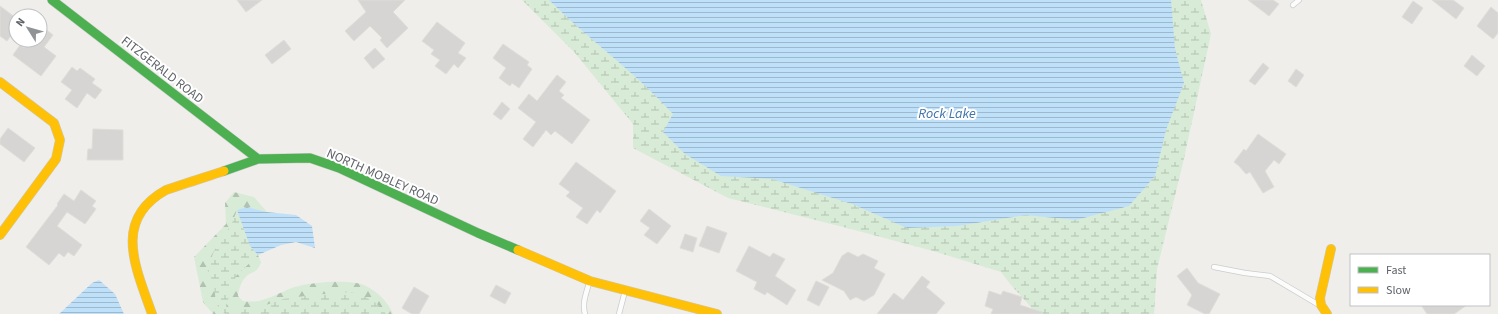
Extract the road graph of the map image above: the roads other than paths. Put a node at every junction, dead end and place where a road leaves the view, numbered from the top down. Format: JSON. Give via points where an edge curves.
{"nodes":[{"id":1,"x":52,"y":0,"type":"edge"},
{"id":2,"x":1299,"y":0,"type":"edge"},
{"id":3,"x":1293,"y":5,"type":"dead end"},
{"id":4,"x":0,"y":82,"type":"edge"},
{"id":5,"x":258,"y":159,"type":"junction"},
{"id":6,"x":0,"y":235,"type":"edge"},
{"id":7,"x":1331,"y":249,"type":"dead end"},
{"id":8,"x":1214,"y":267,"type":"dead end"},
{"id":9,"x":590,"y":281,"type":"junction"},
{"id":10,"x":625,"y":290,"type":"junction"},
{"id":11,"x":1321,"y":305,"type":"junction"},
{"id":12,"x":152,"y":314,"type":"edge"},
{"id":13,"x":585,"y":314,"type":"edge"},
{"id":14,"x":619,"y":314,"type":"edge"},
{"id":15,"x":718,"y":314,"type":"edge"},
{"id":16,"x":1327,"y":314,"type":"edge"}],
"edges":[{"from":1,"to":5,"type":"street","name":"FITZGERALD ROAD"},
{"from":2,"to":3,"type":"lane"},
{"from":4,"to":6,"type":"street","via":[[54,123],[60,140],[56,159]]},
{"from":5,"to":9,"type":"street","name":"NORTH MOBLEY ROAD","via":[[310,158],[339,168],[478,233]]},
{"from":5,"to":12,"type":"street","name":"NORTH MOBLEY ROAD","via":[[167,190],[145,205],[136,221],[132,240],[135,265]]},
{"from":7,"to":11,"type":"street","via":[[1320,298]]},
{"from":8,"to":11,"type":"lane","via":[[1270,276]]},
{"from":9,"to":10,"type":"street","name":"NORTH MOBLEY ROAD"},
{"from":9,"to":13,"type":"lane","via":[[584,300]]},
{"from":10,"to":14,"type":"lane"},
{"from":10,"to":15,"type":"street","name":"NORTH MOBLEY ROAD"},
{"from":11,"to":16,"type":"street"}]}
